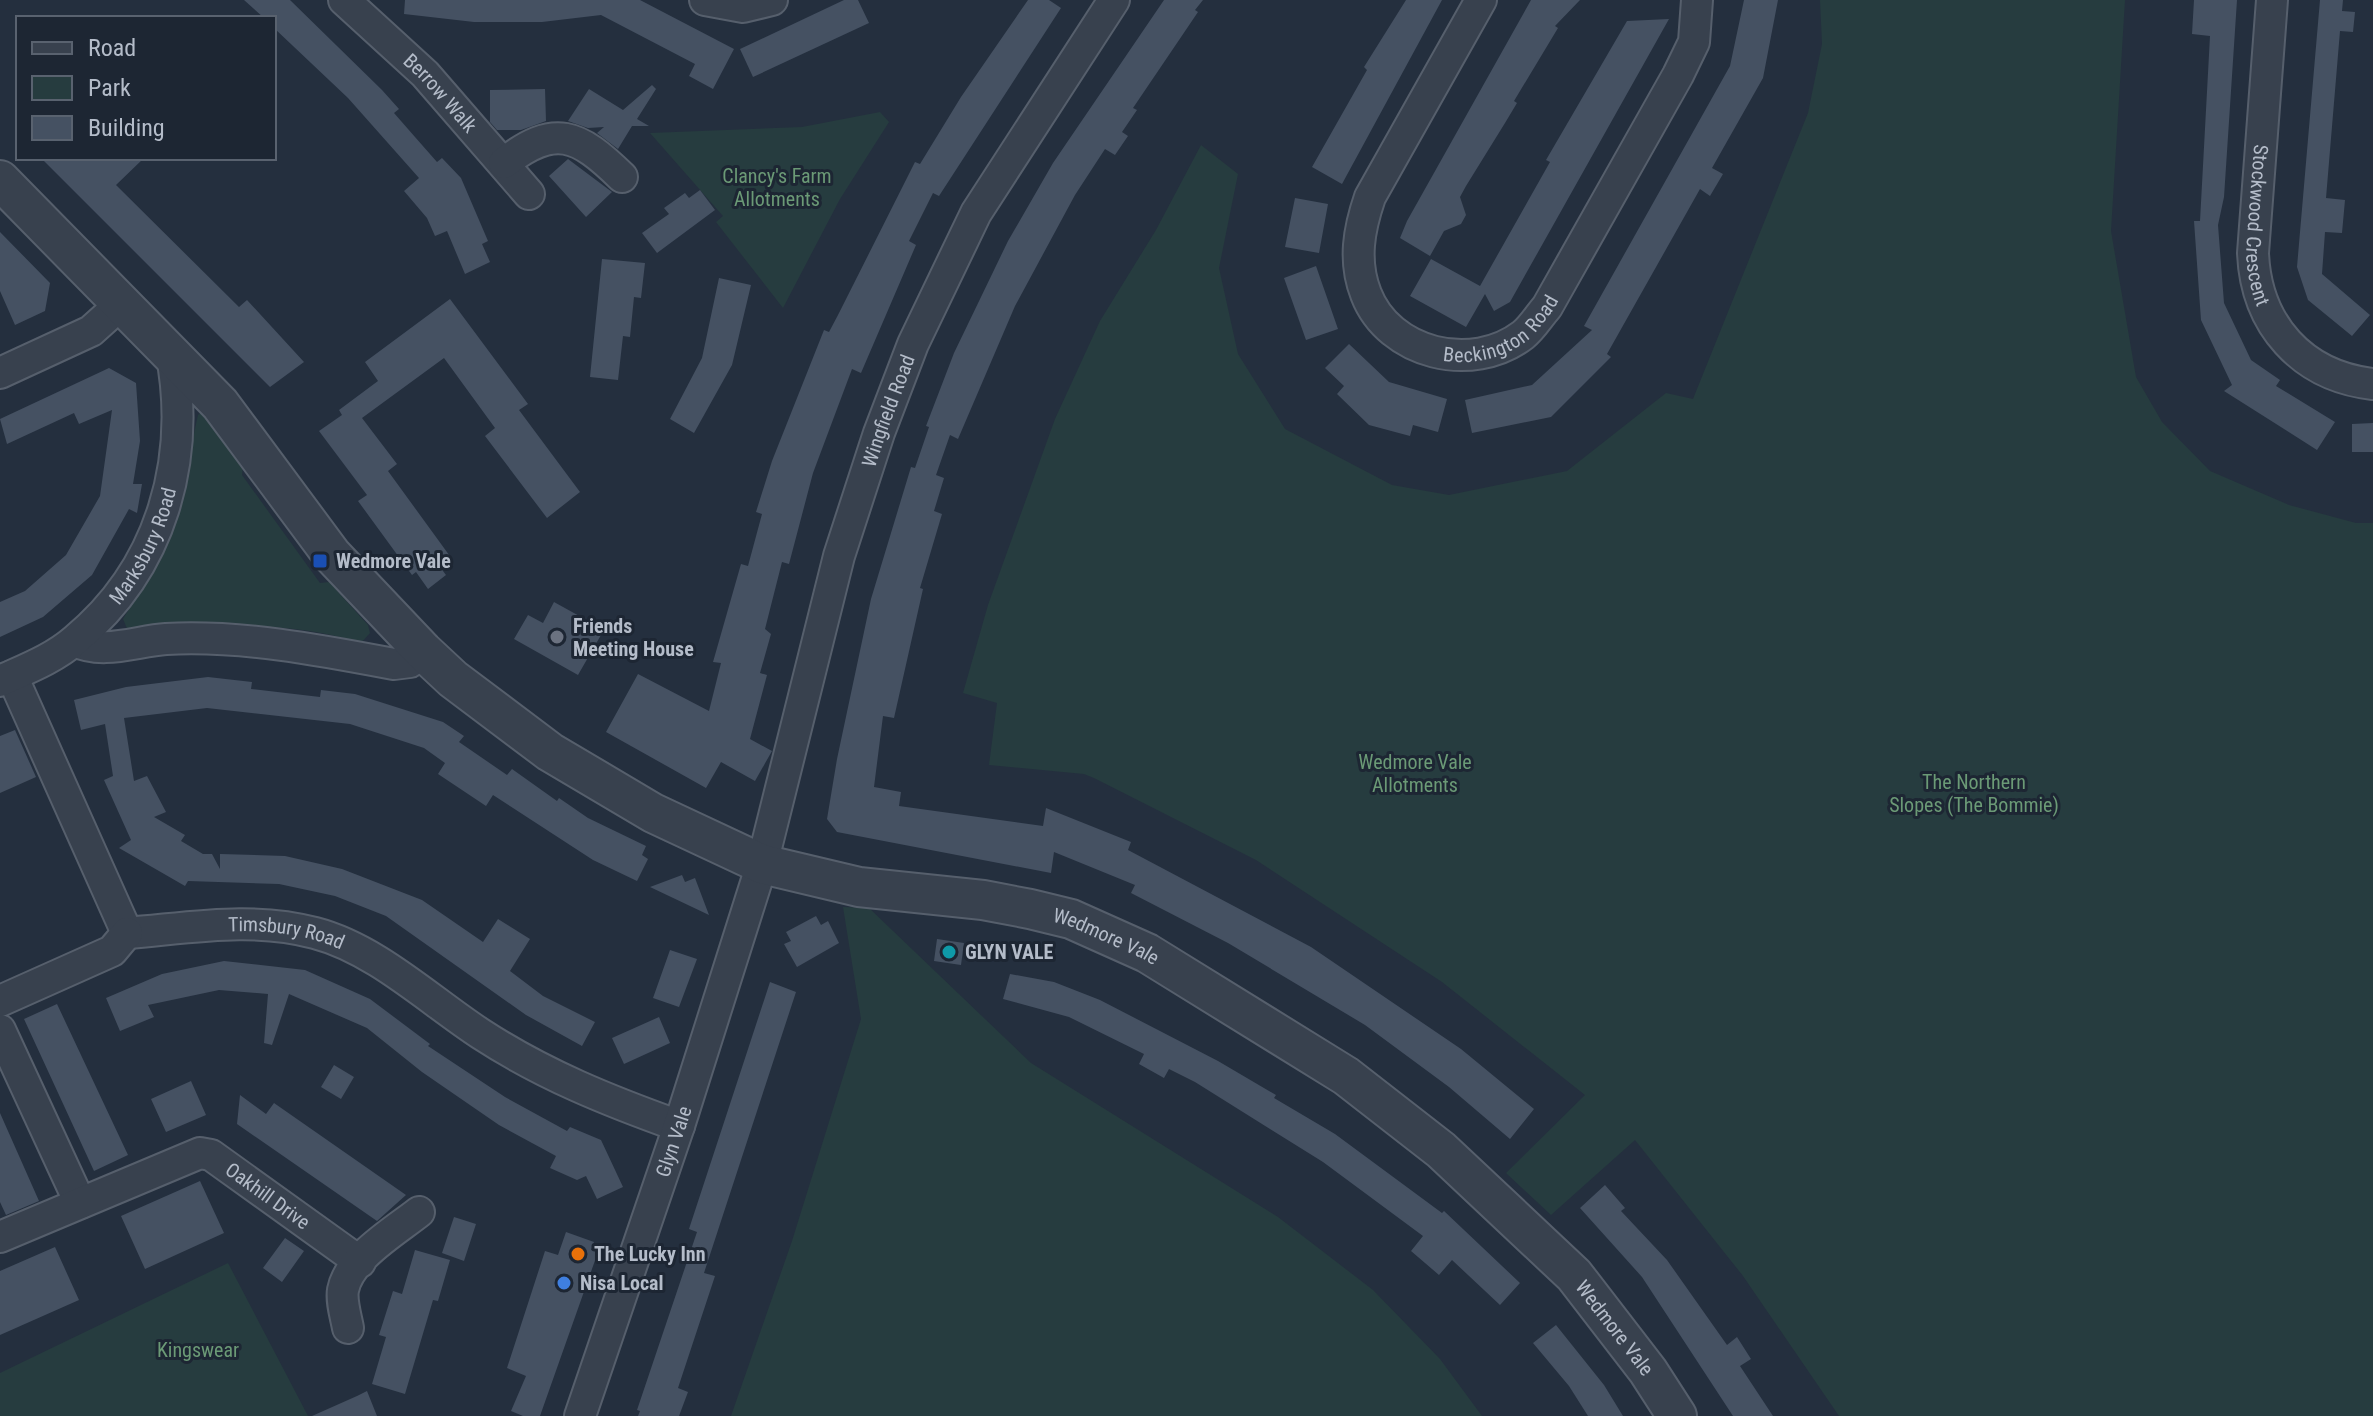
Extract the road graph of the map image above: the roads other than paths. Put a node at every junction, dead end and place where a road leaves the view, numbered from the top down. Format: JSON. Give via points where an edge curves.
{"nodes":[{"id":1,"x":344,"y":0,"type":"edge"},
{"id":2,"x":705,"y":0,"type":"edge"},
{"id":3,"x":772,"y":0,"type":"edge"},
{"id":4,"x":1114,"y":0,"type":"edge"},
{"id":5,"x":1481,"y":0,"type":"edge"},
{"id":6,"x":1697,"y":0,"type":"edge"},
{"id":7,"x":2272,"y":0,"type":"edge"},
{"id":8,"x":504,"y":163,"type":"junction"},
{"id":9,"x":622,"y":177,"type":"dead end"},
{"id":10,"x":0,"y":180,"type":"edge"},
{"id":11,"x":529,"y":194,"type":"dead end"},
{"id":12,"x":121,"y":304,"type":"junction"},
{"id":13,"x":171,"y":351,"type":"junction"},
{"id":14,"x":0,"y":373,"type":"edge"},
{"id":15,"x":2373,"y":384,"type":"edge"},
{"id":16,"x":75,"y":641,"type":"junction"},
{"id":17,"x":423,"y":651,"type":"junction"},
{"id":18,"x":6,"y":678,"type":"edge"},
{"id":19,"x":762,"y":864,"type":"junction"},
{"id":20,"x":123,"y":927,"type":"junction"},
{"id":21,"x":0,"y":1001,"type":"edge"},
{"id":22,"x":0,"y":1030,"type":"edge"},
{"id":23,"x":679,"y":1126,"type":"junction"},
{"id":24,"x":80,"y":1203,"type":"junction"},
{"id":25,"x":419,"y":1212,"type":"dead end"},
{"id":26,"x":0,"y":1237,"type":"edge"},
{"id":27,"x":360,"y":1262,"type":"junction"},
{"id":28,"x":348,"y":1328,"type":"dead end"},
{"id":29,"x":580,"y":1416,"type":"edge"},
{"id":30,"x":1677,"y":1416,"type":"edge"}],
"edges":[{"from":1,"to":8,"type":"street","name":"Berrow Walk","via":[[425,74]]},
{"from":2,"to":3,"type":"street","via":[[743,7]]},
{"from":4,"to":19,"type":"street","name":"Wingfield Road","via":[[976,213],[913,344],[839,556]]},
{"from":5,"to":6,"type":"street","name":"Beckington Road","via":[[1370,197],[1358,230],[1362,279],[1377,316],[1437,355],[1495,350],[1524,335],[1547,307],[1689,53]]},
{"from":7,"to":15,"type":"street","name":"Stockwood Crescent","via":[[2253,253],[2257,287],[2271,323],[2299,356],[2331,375]]},
{"from":8,"to":9,"type":"street","via":[[527,145],[570,137],[593,148]]},
{"from":8,"to":11,"type":"street","name":"Berrow Walk"},
{"from":10,"to":12,"type":"street","name":"Wedmore Vale"},
{"from":12,"to":13,"type":"street","name":"Wedmore Vale"},
{"from":12,"to":14,"type":"street","via":[[91,331]]},
{"from":13,"to":16,"type":"street","name":"Marksbury Road","via":[[179,429],[164,513],[134,570],[103,614]]},
{"from":13,"to":17,"type":"street","name":"Wedmore Vale","via":[[220,404],[332,555]]},
{"from":16,"to":17,"type":"street","via":[[100,648],[167,639],[294,646],[394,664],[410,662]]},
{"from":16,"to":18,"type":"street","name":"Marksbury Road"},
{"from":17,"to":19,"type":"street","name":"Wedmore Vale","via":[[453,679],[600,784]]},
{"from":18,"to":20,"type":"street"},
{"from":19,"to":23,"type":"street","name":"Glyn Vale"},
{"from":19,"to":30,"type":"street","name":"Wedmore Vale","via":[[859,887],[1030,909],[1071,919],[1147,953],[1346,1076],[1441,1150],[1574,1275]]},
{"from":20,"to":21,"type":"street","via":[[112,951]]},
{"from":20,"to":23,"type":"street","name":"Timsbury Road","via":[[235,922],[316,933],[354,948],[538,1068],[585,1092]]},
{"from":22,"to":24,"type":"street"},
{"from":23,"to":29,"type":"street","name":"Glyn Vale"},
{"from":24,"to":26,"type":"street","name":"Oakhill Drive"},
{"from":24,"to":27,"type":"street","name":"Oakhill Drive","via":[[205,1153]]},
{"from":25,"to":27,"type":"street"},
{"from":27,"to":28,"type":"street","via":[[342,1291]]}]}
